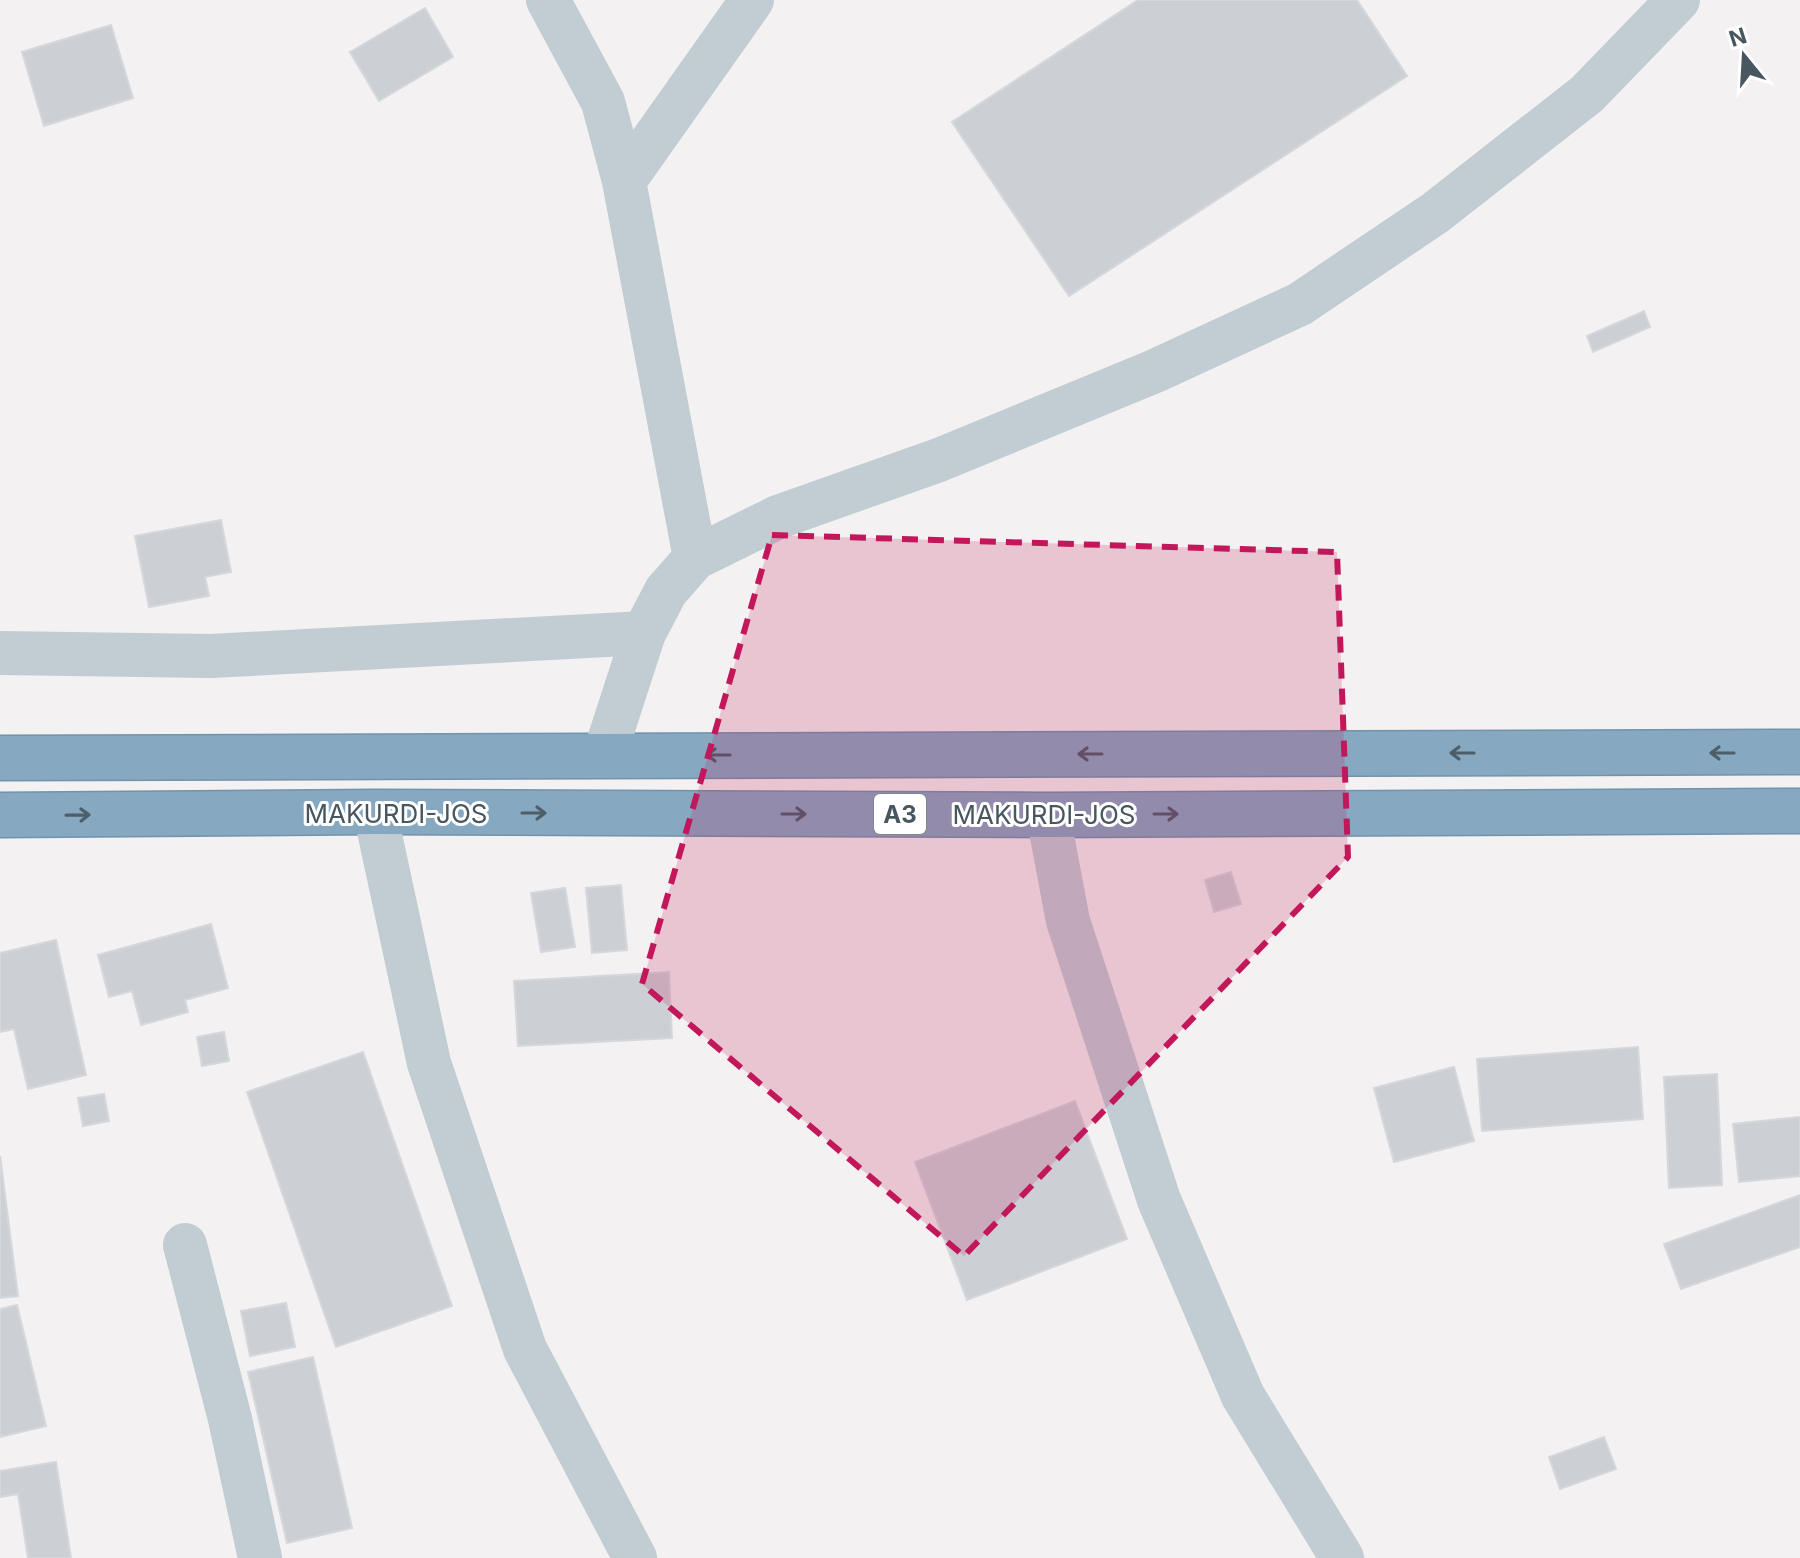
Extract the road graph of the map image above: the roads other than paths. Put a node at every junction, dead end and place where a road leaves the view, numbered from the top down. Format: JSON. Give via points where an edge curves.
{"nodes":[{"id":1,"x":548,"y":0,"type":"edge"},
{"id":2,"x":752,"y":0,"type":"edge"},
{"id":3,"x":1678,"y":0,"type":"edge"},
{"id":4,"x":624,"y":181,"type":"junction"},
{"id":5,"x":695,"y":558,"type":"junction"},
{"id":6,"x":644,"y":633,"type":"junction"},
{"id":7,"x":0,"y":653,"type":"edge"},
{"id":8,"x":1800,"y":752,"type":"edge"},
{"id":9,"x":604,"y":756,"type":"junction"},
{"id":10,"x":0,"y":758,"type":"edge"},
{"id":11,"x":1800,"y":811,"type":"edge"},
{"id":12,"x":375,"y":812,"type":"junction"},
{"id":13,"x":0,"y":815,"type":"edge"},
{"id":14,"x":1048,"y":815,"type":"junction"},
{"id":15,"x":185,"y":1245,"type":"dead end"},
{"id":16,"x":260,"y":1558,"type":"edge"},
{"id":17,"x":635,"y":1558,"type":"edge"},
{"id":18,"x":1342,"y":1558,"type":"edge"}],
"edges":[{"from":1,"to":4,"type":"street","via":[[603,102]]},
{"from":2,"to":4,"type":"street"},
{"from":3,"to":5,"type":"street","via":[[1587,94],[1435,213],[1300,304],[939,460],[778,517]]},
{"from":4,"to":5,"type":"street"},
{"from":5,"to":6,"type":"street","via":[[666,591]]},
{"from":6,"to":7,"type":"street","via":[[211,656]]},
{"from":6,"to":9,"type":"street"},
{"from":8,"to":9,"type":"highway","one_way":true},
{"from":9,"to":10,"type":"highway"},
{"from":14,"to":11,"type":"highway","name":"MAKURDI-JOS","number":"A3","one_way":true},
{"from":13,"to":12,"type":"highway","name":"MAKURDI-JOS","number":"A3","one_way":true},
{"from":12,"to":14,"type":"highway","name":"MAKURDI-JOS","number":"A3","one_way":true},
{"from":12,"to":17,"type":"street","via":[[429,1063],[525,1349]]},
{"from":14,"to":18,"type":"street","via":[[1068,921],[1159,1200],[1243,1396]]},
{"from":15,"to":16,"type":"street"}]}
